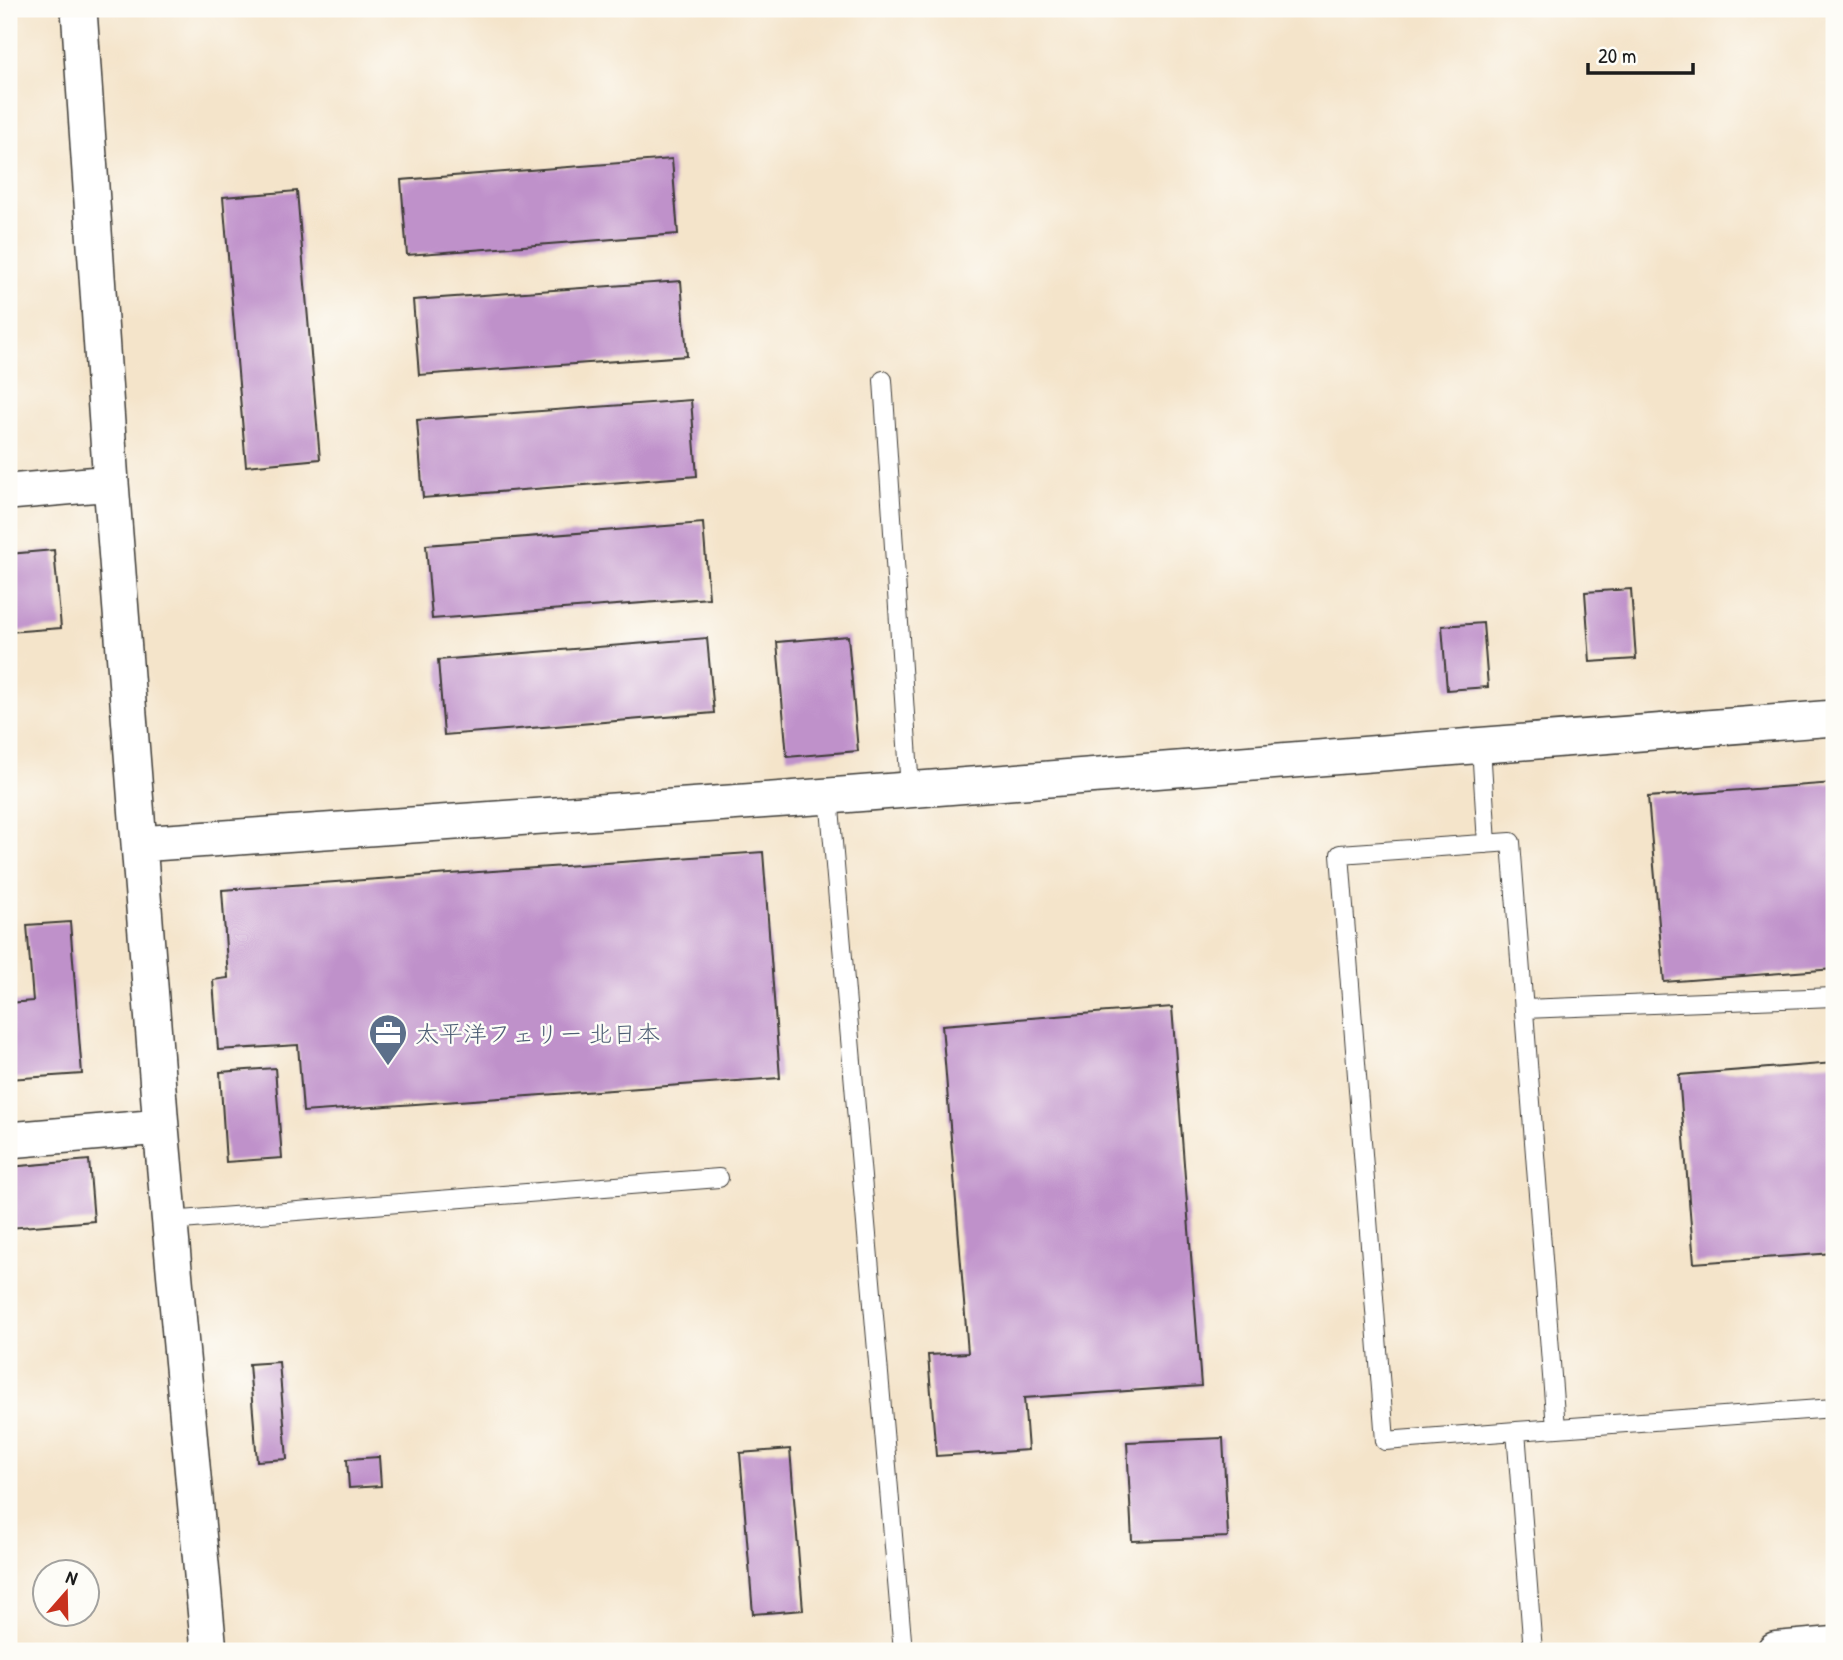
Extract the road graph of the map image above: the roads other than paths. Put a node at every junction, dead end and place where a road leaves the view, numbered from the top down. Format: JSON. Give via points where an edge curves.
{"nodes":[{"id":1,"x":79,"y":9,"type":"edge"},
{"id":2,"x":883,"y":380,"type":"dead end"},
{"id":3,"x":111,"y":483,"type":"junction"},
{"id":4,"x":9,"y":492,"type":"edge"},
{"id":5,"x":1834,"y":718,"type":"edge"},
{"id":6,"x":1481,"y":746,"type":"junction"},
{"id":7,"x":910,"y":790,"type":"junction"},
{"id":8,"x":829,"y":796,"type":"junction"},
{"id":9,"x":139,"y":844,"type":"junction"},
{"id":10,"x":1487,"y":844,"type":"junction"},
{"id":11,"x":1834,"y":997,"type":"edge"},
{"id":12,"x":1524,"y":1009,"type":"junction"},
{"id":13,"x":161,"y":1128,"type":"junction"},
{"id":14,"x":9,"y":1140,"type":"edge"},
{"id":15,"x":719,"y":1178,"type":"dead end"},
{"id":16,"x":169,"y":1221,"type":"junction"},
{"id":17,"x":1834,"y":1408,"type":"edge"},
{"id":18,"x":1556,"y":1428,"type":"junction"},
{"id":19,"x":1516,"y":1431,"type":"junction"},
{"id":20,"x":1834,"y":1646,"type":"edge"},
{"id":21,"x":209,"y":1651,"type":"edge"},
{"id":22,"x":903,"y":1651,"type":"edge"},
{"id":23,"x":1533,"y":1651,"type":"edge"},
{"id":24,"x":1776,"y":1651,"type":"edge"}],
"edges":[{"from":1,"to":3,"type":"street"},
{"from":2,"to":7,"type":"lane"},
{"from":3,"to":4,"type":"street"},
{"from":3,"to":9,"type":"street"},
{"from":5,"to":6,"type":"street"},
{"from":6,"to":7,"type":"street"},
{"from":6,"to":10,"type":"lane"},
{"from":7,"to":8,"type":"street"},
{"from":8,"to":9,"type":"street"},
{"from":8,"to":22,"type":"lane"},
{"from":9,"to":13,"type":"street"},
{"from":10,"to":12,"type":"lane","via":[[1511,842]]},
{"from":10,"to":19,"type":"lane","via":[[1340,854],[1385,1441]]},
{"from":11,"to":12,"type":"lane"},
{"from":12,"to":18,"type":"lane"},
{"from":13,"to":14,"type":"street"},
{"from":13,"to":16,"type":"street"},
{"from":15,"to":16,"type":"lane"},
{"from":16,"to":21,"type":"street"},
{"from":17,"to":18,"type":"lane"},
{"from":18,"to":19,"type":"lane"},
{"from":19,"to":23,"type":"lane"},
{"from":20,"to":24,"type":"main road"}]}
